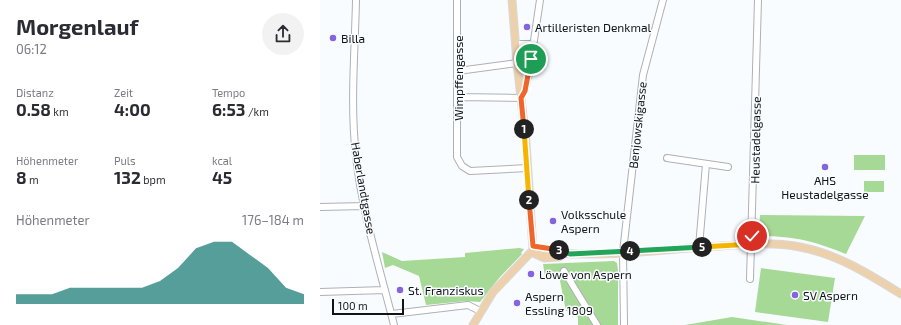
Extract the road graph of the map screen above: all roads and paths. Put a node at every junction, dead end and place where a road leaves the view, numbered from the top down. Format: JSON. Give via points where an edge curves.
{"nodes":[{"id":1,"x":356,"y":0,"type":"edge"},
{"id":2,"x":457,"y":0,"type":"edge"},
{"id":3,"x":512,"y":0,"type":"edge"},
{"id":4,"x":540,"y":0,"type":"edge"},
{"id":5,"x":663,"y":0,"type":"edge"},
{"id":6,"x":758,"y":0,"type":"edge"},
{"id":7,"x":515,"y":44,"type":"junction"},
{"id":8,"x":533,"y":44,"type":"junction"},
{"id":9,"x":517,"y":63,"type":"junction"},
{"id":10,"x":458,"y":71,"type":"junction"},
{"id":11,"x":458,"y":97,"type":"junction"},
{"id":12,"x":521,"y":98,"type":"junction"},
{"id":13,"x":667,"y":158,"type":"dead end"},
{"id":14,"x":706,"y":164,"type":"junction"},
{"id":15,"x":728,"y":167,"type":"dead end"},
{"id":16,"x":528,"y":168,"type":"junction"},
{"id":17,"x":365,"y":206,"type":"junction"},
{"id":18,"x":320,"y":208,"type":"edge"},
{"id":19,"x":752,"y":244,"type":"junction"},
{"id":20,"x":699,"y":247,"type":"junction"},
{"id":21,"x":532,"y":249,"type":"junction"},
{"id":22,"x":623,"y":252,"type":"junction"},
{"id":23,"x":564,"y":271,"type":"dead end"},
{"id":24,"x":750,"y":279,"type":"dead end"},
{"id":25,"x":385,"y":290,"type":"junction"},
{"id":26,"x":320,"y":292,"type":"edge"},
{"id":27,"x":901,"y":294,"type":"edge"},
{"id":28,"x":480,"y":311,"type":"junction"},
{"id":29,"x":624,"y":313,"type":"junction"},
{"id":30,"x":392,"y":314,"type":"junction"},
{"id":31,"x":394,"y":325,"type":"edge"},
{"id":32,"x":473,"y":325,"type":"edge"},
{"id":33,"x":597,"y":325,"type":"edge"},
{"id":34,"x":621,"y":325,"type":"edge"},
{"id":35,"x":624,"y":325,"type":"edge"}],
"edges":[{"from":1,"to":17,"type":"street","name":"Haberlandtgasse","via":[[354,127],[356,156]]},
{"from":2,"to":10,"type":"street","name":"Wimpffengasse"},
{"from":3,"to":7,"type":"main road"},
{"from":4,"to":8,"type":"street"},
{"from":5,"to":22,"type":"street","name":"Benjowskigasse","via":[[644,68]]},
{"from":6,"to":19,"type":"street","name":"Heustadelgasse"},
{"from":7,"to":8,"type":"street"},
{"from":7,"to":9,"type":"main road"},
{"from":8,"to":12,"type":"street","via":[[529,74]]},
{"from":9,"to":10,"type":"street"},
{"from":9,"to":12,"type":"main road"},
{"from":10,"to":11,"type":"street","name":"Wimpffengasse"},
{"from":11,"to":12,"type":"street"},
{"from":11,"to":16,"type":"street","name":"Wimpffengasse","via":[[457,157],[462,166],[470,171]]},
{"from":12,"to":16,"type":"main road"},
{"from":13,"to":14,"type":"street"},
{"from":14,"to":15,"type":"street"},
{"from":14,"to":20,"type":"street"},
{"from":16,"to":21,"type":"main road"},
{"from":17,"to":18,"type":"street"},
{"from":17,"to":25,"type":"street","name":"Haberlandtgasse"},
{"from":19,"to":20,"type":"main road"},
{"from":19,"to":24,"type":"street","name":"Heustadelgasse"},
{"from":19,"to":27,"type":"main road","via":[[789,245],[823,253],[844,261]]},
{"from":20,"to":22,"type":"main road"},
{"from":21,"to":22,"type":"main road","via":[[570,254]]},
{"from":21,"to":28,"type":"main road","via":[[500,282]]},
{"from":22,"to":29,"type":"street","name":"Benjowskigasse"},
{"from":23,"to":33,"type":"street"},
{"from":25,"to":26,"type":"street"},
{"from":25,"to":30,"type":"street","name":"Haberlandtgasse"},
{"from":28,"to":30,"type":"street","via":[[468,305]]},
{"from":28,"to":32,"type":"main road"},
{"from":29,"to":34,"type":"street"},
{"from":29,"to":35,"type":"street"},
{"from":30,"to":31,"type":"street","name":"Haberlandtgasse"}]}
